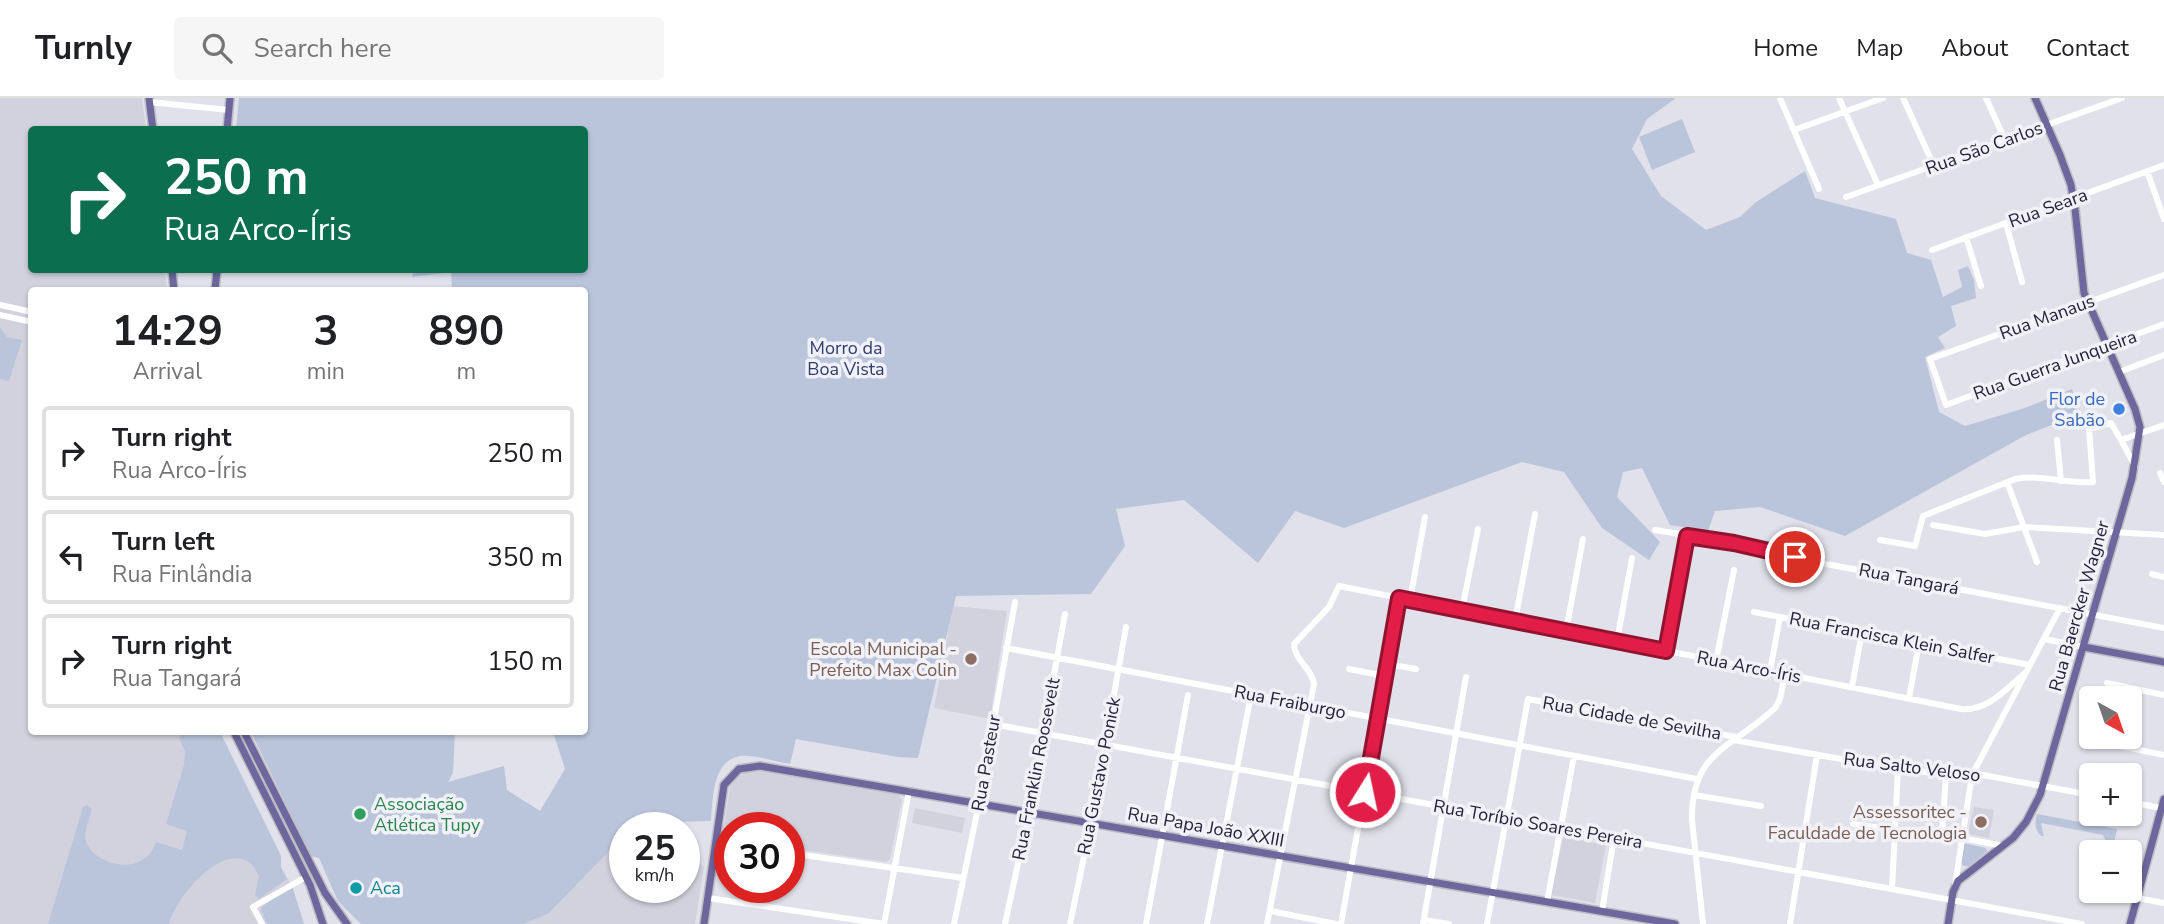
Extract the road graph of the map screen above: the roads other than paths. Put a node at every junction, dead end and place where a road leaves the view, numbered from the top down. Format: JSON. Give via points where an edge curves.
{"nodes":[{"id":1,"x":230,"y":98,"type":"edge"},
{"id":2,"x":1780,"y":98,"type":"edge"},
{"id":3,"x":1839,"y":98,"type":"edge"},
{"id":4,"x":1882,"y":98,"type":"edge"},
{"id":5,"x":1903,"y":98,"type":"edge"},
{"id":6,"x":1986,"y":98,"type":"edge"},
{"id":7,"x":2035,"y":98,"type":"edge"},
{"id":8,"x":2122,"y":98,"type":"edge"},
{"id":9,"x":149,"y":100,"type":"edge"},
{"id":10,"x":229,"y":110,"type":"junction"},
{"id":11,"x":1845,"y":111,"type":"junction"},
{"id":12,"x":2047,"y":125,"type":"junction"},
{"id":13,"x":152,"y":126,"type":"edge"},
{"id":14,"x":227,"y":126,"type":"edge"},
{"id":15,"x":1794,"y":130,"type":"junction"},
{"id":16,"x":2005,"y":140,"type":"junction"},
{"id":17,"x":2164,"y":165,"type":"edge"},
{"id":18,"x":1934,"y":166,"type":"junction"},
{"id":19,"x":2147,"y":171,"type":"junction"},
{"id":20,"x":1878,"y":186,"type":"junction"},
{"id":21,"x":1819,"y":189,"type":"dead end"},
{"id":22,"x":1846,"y":197,"type":"dead end"},
{"id":23,"x":2074,"y":198,"type":"junction"},
{"id":24,"x":2164,"y":219,"type":"edge"},
{"id":25,"x":2006,"y":223,"type":"junction"},
{"id":26,"x":1966,"y":237,"type":"junction"},
{"id":27,"x":1932,"y":250,"type":"dead end"},
{"id":28,"x":2164,"y":275,"type":"edge"},
{"id":29,"x":2022,"y":282,"type":"dead end"},
{"id":30,"x":1981,"y":286,"type":"dead end"},
{"id":31,"x":2087,"y":303,"type":"junction"},
{"id":32,"x":0,"y":305,"type":"edge"},
{"id":33,"x":28,"y":311,"type":"edge"},
{"id":34,"x":0,"y":315,"type":"edge"},
{"id":35,"x":28,"y":321,"type":"edge"},
{"id":36,"x":2164,"y":324,"type":"edge"},
{"id":37,"x":2107,"y":346,"type":"junction"},
{"id":38,"x":2164,"y":355,"type":"edge"},
{"id":39,"x":2119,"y":372,"type":"junction"},
{"id":40,"x":1946,"y":405,"type":"joint"},
{"id":41,"x":2164,"y":425,"type":"edge"},
{"id":42,"x":2140,"y":433,"type":"junction"},
{"id":43,"x":2057,"y":440,"type":"dead end"},
{"id":44,"x":2121,"y":440,"type":"junction"},
{"id":45,"x":2134,"y":466,"type":"junction"},
{"id":46,"x":2160,"y":473,"type":"dead end"},
{"id":47,"x":2061,"y":481,"type":"junction"},
{"id":48,"x":2007,"y":482,"type":"junction"},
{"id":49,"x":2164,"y":482,"type":"edge"},
{"id":50,"x":1535,"y":514,"type":"dead end"},
{"id":51,"x":1425,"y":517,"type":"dead end"},
{"id":52,"x":1933,"y":525,"type":"dead end"},
{"id":53,"x":2024,"y":527,"type":"junction"},
{"id":54,"x":1478,"y":528,"type":"dead end"},
{"id":55,"x":1655,"y":530,"type":"dead end"},
{"id":56,"x":2115,"y":532,"type":"junction"},
{"id":57,"x":2164,"y":535,"type":"edge"},
{"id":58,"x":1687,"y":536,"type":"junction"},
{"id":59,"x":1583,"y":539,"type":"dead end"},
{"id":60,"x":1880,"y":540,"type":"dead end"},
{"id":61,"x":1632,"y":558,"type":"dead end"},
{"id":62,"x":2037,"y":562,"type":"dead end"},
{"id":63,"x":1734,"y":570,"type":"dead end"},
{"id":64,"x":2152,"y":575,"type":"dead end"},
{"id":65,"x":2164,"y":577,"type":"edge"},
{"id":66,"x":1399,"y":598,"type":"junction"},
{"id":67,"x":1409,"y":600,"type":"junction"},
{"id":68,"x":1015,"y":602,"type":"dead end"},
{"id":69,"x":2060,"y":608,"type":"junction"},
{"id":70,"x":1462,"y":610,"type":"junction"},
{"id":71,"x":1754,"y":611,"type":"dead end"},
{"id":72,"x":1065,"y":614,"type":"dead end"},
{"id":73,"x":2092,"y":614,"type":"junction"},
{"id":74,"x":1780,"y":617,"type":"junction"},
{"id":75,"x":1515,"y":621,"type":"junction"},
{"id":76,"x":1126,"y":627,"type":"dead end"},
{"id":77,"x":2164,"y":628,"type":"edge"},
{"id":78,"x":1566,"y":631,"type":"junction"},
{"id":79,"x":1862,"y":632,"type":"junction"},
{"id":80,"x":2043,"y":639,"type":"junction"},
{"id":81,"x":1617,"y":641,"type":"junction"},
{"id":82,"x":1919,"y":643,"type":"junction"},
{"id":83,"x":2084,"y":647,"type":"junction"},
{"id":84,"x":1006,"y":648,"type":"junction"},
{"id":85,"x":1666,"y":651,"type":"junction"},
{"id":86,"x":1058,"y":658,"type":"junction"},
{"id":87,"x":1716,"y":661,"type":"junction"},
{"id":88,"x":2164,"y":662,"type":"edge"},
{"id":89,"x":1388,"y":664,"type":"junction"},
{"id":90,"x":2029,"y":665,"type":"junction"},
{"id":91,"x":1118,"y":669,"type":"junction"},
{"id":92,"x":1349,"y":669,"type":"dead end"},
{"id":93,"x":1416,"y":669,"type":"dead end"},
{"id":94,"x":1770,"y":671,"type":"junction"},
{"id":95,"x":2025,"y":673,"type":"junction"},
{"id":96,"x":1785,"y":674,"type":"junction"},
{"id":97,"x":1385,"y":676,"type":"junction"},
{"id":98,"x":1466,"y":677,"type":"dead end"},
{"id":99,"x":2107,"y":683,"type":"dead end"},
{"id":100,"x":1852,"y":687,"type":"junction"},
{"id":101,"x":1188,"y":695,"type":"dead end"},
{"id":102,"x":1251,"y":695,"type":"junction"},
{"id":103,"x":2164,"y":695,"type":"edge"},
{"id":104,"x":1909,"y":698,"type":"junction"},
{"id":105,"x":1311,"y":706,"type":"junction"},
{"id":106,"x":1378,"y":719,"type":"junction"},
{"id":107,"x":993,"y":724,"type":"junction"},
{"id":108,"x":1457,"y":733,"type":"junction"},
{"id":109,"x":1043,"y":734,"type":"junction"},
{"id":110,"x":235,"y":735,"type":"edge"},
{"id":111,"x":246,"y":735,"type":"edge"},
{"id":112,"x":1734,"y":739,"type":"junction"},
{"id":113,"x":1105,"y":745,"type":"junction"},
{"id":114,"x":1519,"y":745,"type":"junction"},
{"id":115,"x":2135,"y":749,"type":"edge"},
{"id":116,"x":1816,"y":755,"type":"junction"},
{"id":117,"x":2164,"y":755,"type":"edge"},
{"id":118,"x":1574,"y":756,"type":"junction"},
{"id":119,"x":1177,"y":758,"type":"junction"},
{"id":120,"x":1237,"y":769,"type":"junction"},
{"id":121,"x":1898,"y":769,"type":"junction"},
{"id":122,"x":1945,"y":775,"type":"junction"},
{"id":123,"x":1972,"y":775,"type":"junction"},
{"id":124,"x":1697,"y":779,"type":"junction"},
{"id":125,"x":1296,"y":780,"type":"junction"},
{"id":126,"x":2043,"y":785,"type":"junction"},
{"id":127,"x":909,"y":791,"type":"junction"},
{"id":128,"x":1365,"y":792,"type":"junction"},
{"id":129,"x":2079,"y":792,"type":"edge"},
{"id":130,"x":1694,"y":795,"type":"junction"},
{"id":131,"x":2164,"y":799,"type":"edge"},
{"id":132,"x":979,"y":803,"type":"junction"},
{"id":133,"x":2142,"y":804,"type":"edge"},
{"id":134,"x":1762,"y":806,"type":"dead end"},
{"id":135,"x":1444,"y":807,"type":"junction"},
{"id":136,"x":2161,"y":808,"type":"junction"},
{"id":137,"x":721,"y":812,"type":"edge"},
{"id":138,"x":1029,"y":812,"type":"junction"},
{"id":139,"x":1506,"y":818,"type":"junction"},
{"id":140,"x":1091,"y":823,"type":"junction"},
{"id":141,"x":1853,"y":824,"type":"dead end"},
{"id":142,"x":1560,"y":828,"type":"junction"},
{"id":143,"x":1895,"y":830,"type":"junction"},
{"id":144,"x":1164,"y":835,"type":"junction"},
{"id":145,"x":1942,"y":836,"type":"dead end"},
{"id":146,"x":1614,"y":838,"type":"junction"},
{"id":147,"x":1962,"y":838,"type":"junction"},
{"id":148,"x":1223,"y":846,"type":"junction"},
{"id":149,"x":2003,"y":846,"type":"junction"},
{"id":150,"x":1695,"y":853,"type":"junction"},
{"id":151,"x":805,"y":855,"type":"edge"},
{"id":152,"x":1281,"y":856,"type":"junction"},
{"id":153,"x":714,"y":861,"type":"edge"},
{"id":154,"x":894,"y":868,"type":"junction"},
{"id":155,"x":1351,"y":868,"type":"junction"},
{"id":156,"x":1798,"y":872,"type":"junction"},
{"id":157,"x":306,"y":877,"type":"junction"},
{"id":158,"x":963,"y":878,"type":"junction"},
{"id":159,"x":2142,"y":879,"type":"edge"},
{"id":160,"x":1431,"y":882,"type":"junction"},
{"id":161,"x":1955,"y":887,"type":"junction"},
{"id":162,"x":1892,"y":889,"type":"junction"},
{"id":163,"x":1493,"y":892,"type":"junction"},
{"id":164,"x":708,"y":898,"type":"junction"},
{"id":165,"x":2142,"y":899,"type":"edge"},
{"id":166,"x":1951,"y":900,"type":"junction"},
{"id":167,"x":1547,"y":902,"type":"junction"},
{"id":168,"x":2136,"y":903,"type":"edge"},
{"id":169,"x":2164,"y":903,"type":"edge"},
{"id":170,"x":1270,"y":911,"type":"junction"},
{"id":171,"x":1602,"y":911,"type":"junction"},
{"id":172,"x":1424,"y":922,"type":"edge"},
{"id":173,"x":262,"y":924,"type":"edge"},
{"id":174,"x":323,"y":924,"type":"edge"},
{"id":175,"x":347,"y":924,"type":"edge"},
{"id":176,"x":705,"y":924,"type":"edge"},
{"id":177,"x":884,"y":924,"type":"edge"},
{"id":178,"x":954,"y":924,"type":"edge"},
{"id":179,"x":1005,"y":924,"type":"edge"},
{"id":180,"x":1070,"y":924,"type":"edge"},
{"id":181,"x":1146,"y":924,"type":"edge"},
{"id":182,"x":1207,"y":924,"type":"edge"},
{"id":183,"x":1267,"y":924,"type":"edge"},
{"id":184,"x":1339,"y":924,"type":"edge"},
{"id":185,"x":1448,"y":924,"type":"edge"},
{"id":186,"x":1487,"y":924,"type":"edge"},
{"id":187,"x":1675,"y":924,"type":"edge"},
{"id":188,"x":1703,"y":924,"type":"edge"},
{"id":189,"x":1790,"y":924,"type":"edge"},
{"id":190,"x":1948,"y":924,"type":"edge"},
{"id":191,"x":2082,"y":924,"type":"edge"},
{"id":192,"x":2130,"y":924,"type":"edge"}],
"edges":[{"from":1,"to":10,"type":"main road"},
{"from":2,"to":15,"type":"street"},
{"from":3,"to":11,"type":"street"},
{"from":4,"to":11,"type":"street"},
{"from":5,"to":18,"type":"street"},
{"from":6,"to":16,"type":"street"},
{"from":7,"to":12,"type":"main road"},
{"from":8,"to":12,"type":"street","name":"Rua São Carlos"},
{"from":9,"to":10,"type":"street"},
{"from":9,"to":13,"type":"main road"},
{"from":10,"to":14,"type":"main road"},
{"from":11,"to":15,"type":"street"},
{"from":11,"to":20,"type":"street"},
{"from":12,"to":16,"type":"street","name":"Rua São Carlos"},
{"from":12,"to":23,"type":"main road"},
{"from":15,"to":21,"type":"street"},
{"from":16,"to":18,"type":"street","name":"Rua São Carlos"},
{"from":17,"to":19,"type":"street","name":"Rua Seara"},
{"from":18,"to":20,"type":"street","name":"Rua São Carlos"},
{"from":19,"to":23,"type":"street","name":"Rua Seara"},
{"from":19,"to":24,"type":"street"},
{"from":20,"to":22,"type":"street","name":"Rua São Carlos"},
{"from":23,"to":25,"type":"street","name":"Rua Seara"},
{"from":23,"to":31,"type":"main road"},
{"from":25,"to":26,"type":"street","name":"Rua Seara"},
{"from":25,"to":29,"type":"street"},
{"from":26,"to":27,"type":"street","name":"Rua Seara"},
{"from":26,"to":30,"type":"street"},
{"from":28,"to":31,"type":"street","name":"Rua Manaus"},
{"from":31,"to":37,"type":"main road"},
{"from":31,"to":40,"type":"street","name":"Rua Manaus","via":[[1930,359]]},
{"from":32,"to":33,"type":"street"},
{"from":34,"to":35,"type":"street"},
{"from":36,"to":37,"type":"street","name":"Rua Guerra Junqueira"},
{"from":37,"to":39,"type":"main road"},
{"from":37,"to":40,"type":"street","name":"Rua Guerra Junqueira"},
{"from":38,"to":39,"type":"street"},
{"from":39,"to":42,"type":"main road"},
{"from":41,"to":42,"type":"street"},
{"from":42,"to":44,"type":"street"},
{"from":42,"to":45,"type":"main road","name":"Rua Baercker Wagner"},
{"from":43,"to":47,"type":"street"},
{"from":44,"to":45,"type":"street"},
{"from":44,"to":47,"type":"street","via":[[2110,423],[2089,429],[2093,482]]},
{"from":45,"to":56,"type":"main road","name":"Rua Baercker Wagner"},
{"from":46,"to":49,"type":"street"},
{"from":47,"to":48,"type":"street","via":[[2026,478]]},
{"from":48,"to":53,"type":"street"},
{"from":48,"to":60,"type":"street","via":[[1923,516],[1915,546]]},
{"from":50,"to":75,"type":"street"},
{"from":51,"to":67,"type":"street"},
{"from":52,"to":53,"type":"street","via":[[1985,534]]},
{"from":53,"to":56,"type":"street"},
{"from":53,"to":62,"type":"street"},
{"from":54,"to":70,"type":"street"},
{"from":55,"to":58,"type":"street","name":"Rua Tangará"},
{"from":56,"to":57,"type":"street"},
{"from":56,"to":73,"type":"main road","name":"Rua Baercker Wagner"},
{"from":58,"to":69,"type":"street","name":"Rua Tangará"},
{"from":58,"to":85,"type":"street"},
{"from":59,"to":78,"type":"street"},
{"from":61,"to":81,"type":"street"},
{"from":63,"to":87,"type":"street"},
{"from":64,"to":65,"type":"street"},
{"from":66,"to":67,"type":"street","name":"Rua Arco-Íris"},
{"from":66,"to":89,"type":"street"},
{"from":66,"to":105,"type":"street","name":"Rua Arco-Íris","via":[[1339,586],[1329,607],[1294,644],[1295,653],[1313,677]]},
{"from":67,"to":70,"type":"street","name":"Rua Arco-Íris"},
{"from":68,"to":84,"type":"street","name":"Rua Pasteur"},
{"from":69,"to":73,"type":"street","name":"Rua Tangará"},
{"from":69,"to":80,"type":"street"},
{"from":70,"to":75,"type":"street","name":"Rua Arco-Íris"},
{"from":71,"to":74,"type":"street","name":"Rua Francisca Klein Salfer"},
{"from":72,"to":86,"type":"street","name":"Rua Franklin Roosevelt"},
{"from":73,"to":77,"type":"street","name":"Rua Tangará"},
{"from":73,"to":83,"type":"main road","name":"Rua Baercker Wagner"},
{"from":74,"to":79,"type":"street","name":"Rua Francisca Klein Salfer"},
{"from":74,"to":94,"type":"street"},
{"from":75,"to":78,"type":"street","name":"Rua Arco-Íris"},
{"from":76,"to":91,"type":"street","name":"Rua Gustavo Ponick"},
{"from":78,"to":81,"type":"street","name":"Rua Arco-Íris"},
{"from":79,"to":82,"type":"street","name":"Rua Francisca Klein Salfer"},
{"from":79,"to":100,"type":"street"},
{"from":80,"to":83,"type":"street"},
{"from":80,"to":90,"type":"street"},
{"from":81,"to":85,"type":"street","name":"Rua Arco-Íris"},
{"from":82,"to":90,"type":"street","name":"Rua Francisca Klein Salfer"},
{"from":82,"to":104,"type":"street"},
{"from":83,"to":88,"type":"main road"},
{"from":83,"to":126,"type":"main road","name":"Rua Baercker Wagner"},
{"from":84,"to":86,"type":"street","name":"Rua Fraiburgo"},
{"from":84,"to":107,"type":"street","name":"Rua Pasteur"},
{"from":85,"to":87,"type":"street","name":"Rua Arco-Íris"},
{"from":86,"to":91,"type":"street","name":"Rua Fraiburgo"},
{"from":86,"to":109,"type":"street","name":"Rua Franklin Roosevelt"},
{"from":87,"to":94,"type":"street","name":"Rua Arco-Íris"},
{"from":89,"to":93,"type":"street"},
{"from":89,"to":97,"type":"street"},
{"from":90,"to":95,"type":"street"},
{"from":91,"to":102,"type":"street","name":"Rua Fraiburgo"},
{"from":91,"to":113,"type":"street","name":"Rua Gustavo Ponick"},
{"from":92,"to":97,"type":"street"},
{"from":94,"to":96,"type":"street","name":"Rua Arco-Íris"},
{"from":95,"to":104,"type":"street","name":"Rua Arco-Íris","via":[[1977,709]]},
{"from":95,"to":123,"type":"street"},
{"from":96,"to":100,"type":"street","name":"Rua Arco-Íris"},
{"from":96,"to":112,"type":"street","via":[[1775,708]]},
{"from":97,"to":106,"type":"street"},
{"from":98,"to":108,"type":"street"},
{"from":99,"to":103,"type":"street"},
{"from":100,"to":104,"type":"street","name":"Rua Arco-Íris"},
{"from":101,"to":119,"type":"street"},
{"from":102,"to":105,"type":"street","name":"Rua Fraiburgo"},
{"from":102,"to":120,"type":"street"},
{"from":105,"to":106,"type":"street","name":"Rua Fraiburgo"},
{"from":105,"to":125,"type":"street"},
{"from":106,"to":108,"type":"street","name":"Rua Fraiburgo"},
{"from":106,"to":128,"type":"street"},
{"from":107,"to":109,"type":"street","name":"Rua Toríbio Soares Pereira"},
{"from":107,"to":132,"type":"street","name":"Rua Pasteur"},
{"from":108,"to":114,"type":"street","name":"Rua Fraiburgo"},
{"from":108,"to":135,"type":"street"},
{"from":109,"to":113,"type":"street","name":"Rua Toríbio Soares Pereira"},
{"from":109,"to":138,"type":"street","name":"Rua Franklin Roosevelt"},
{"from":110,"to":157,"type":"main road"},
{"from":111,"to":175,"type":"main road","via":[[325,893]]},
{"from":112,"to":114,"type":"street","name":"Rua Cidade de Sevilha","via":[[1528,699]]},
{"from":112,"to":116,"type":"street","name":"Rua Salto Veloso"},
{"from":112,"to":124,"type":"street","via":[[1709,760]]},
{"from":113,"to":119,"type":"street","name":"Rua Toríbio Soares Pereira"},
{"from":113,"to":140,"type":"street","name":"Rua Gustavo Ponick"},
{"from":114,"to":118,"type":"street","name":"Rua Fraiburgo"},
{"from":114,"to":139,"type":"street"},
{"from":115,"to":117,"type":"street"},
{"from":116,"to":121,"type":"street","name":"Rua Salto Veloso"},
{"from":116,"to":156,"type":"street"},
{"from":118,"to":124,"type":"street","name":"Rua Fraiburgo"},
{"from":118,"to":142,"type":"street"},
{"from":119,"to":120,"type":"street","name":"Rua Toríbio Soares Pereira"},
{"from":119,"to":144,"type":"street"},
{"from":120,"to":125,"type":"street","name":"Rua Toríbio Soares Pereira"},
{"from":120,"to":148,"type":"street"},
{"from":121,"to":122,"type":"street","name":"Rua Salto Veloso"},
{"from":121,"to":143,"type":"street"},
{"from":122,"to":123,"type":"street","name":"Rua Salto Veloso"},
{"from":122,"to":145,"type":"street"},
{"from":123,"to":126,"type":"street","name":"Rua Salto Veloso"},
{"from":123,"to":147,"type":"street"},
{"from":124,"to":130,"type":"street"},
{"from":125,"to":128,"type":"street","name":"Rua Toríbio Soares Pereira"},
{"from":125,"to":152,"type":"street"},
{"from":126,"to":129,"type":"street","name":"Rua Salto Veloso"},
{"from":126,"to":149,"type":"main road","name":"Rua Baercker Wagner","via":[[2026,821]]},
{"from":127,"to":132,"type":"main road","name":"Rua Papa João XXIII"},
{"from":127,"to":137,"type":"main road","name":"Rua Papa João XXIII","via":[[746,767],[733,773],[724,785]]},
{"from":127,"to":154,"type":"street"},
{"from":128,"to":135,"type":"street","name":"Rua Toríbio Soares Pereira"},
{"from":128,"to":155,"type":"street"},
{"from":130,"to":134,"type":"street"},
{"from":130,"to":150,"type":"street"},
{"from":131,"to":136,"type":"main road"},
{"from":132,"to":138,"type":"main road","name":"Rua Papa João XXIII"},
{"from":132,"to":158,"type":"street","name":"Rua Pasteur"},
{"from":133,"to":136,"type":"street"},
{"from":135,"to":139,"type":"street","name":"Rua Toríbio Soares Pereira"},
{"from":135,"to":160,"type":"street"},
{"from":136,"to":159,"type":"main road"},
{"from":138,"to":140,"type":"main road","name":"Rua Papa João XXIII"},
{"from":138,"to":179,"type":"street","name":"Rua Franklin Roosevelt"},
{"from":139,"to":142,"type":"street","name":"Rua Toríbio Soares Pereira"},
{"from":139,"to":163,"type":"street"},
{"from":140,"to":144,"type":"main road","name":"Rua Papa João XXIII"},
{"from":140,"to":180,"type":"street","name":"Rua Gustavo Ponick"},
{"from":141,"to":143,"type":"street"},
{"from":142,"to":146,"type":"street","name":"Rua Toríbio Soares Pereira"},
{"from":142,"to":167,"type":"street"},
{"from":143,"to":162,"type":"street"},
{"from":144,"to":148,"type":"main road","name":"Rua Papa João XXIII"},
{"from":144,"to":181,"type":"street"},
{"from":146,"to":150,"type":"street","name":"Rua Toríbio Soares Pereira"},
{"from":146,"to":171,"type":"street"},
{"from":147,"to":149,"type":"street"},
{"from":147,"to":161,"type":"street"},
{"from":148,"to":152,"type":"main road","name":"Rua Papa João XXIII"},
{"from":148,"to":182,"type":"street"},
{"from":149,"to":161,"type":"main road","name":"Rua Baercker Wagner"},
{"from":150,"to":156,"type":"street","name":"Rua Toríbio Soares Pereira"},
{"from":150,"to":188,"type":"street"},
{"from":151,"to":154,"type":"street"},
{"from":152,"to":155,"type":"main road","name":"Rua Papa João XXIII"},
{"from":152,"to":170,"type":"street"},
{"from":153,"to":164,"type":"main road"},
{"from":154,"to":158,"type":"street"},
{"from":154,"to":177,"type":"street"},
{"from":155,"to":160,"type":"main road","name":"Rua Papa João XXIII"},
{"from":155,"to":184,"type":"street"},
{"from":156,"to":162,"type":"street","name":"Rua Toríbio Soares Pereira"},
{"from":156,"to":189,"type":"street"},
{"from":157,"to":173,"type":"street","via":[[253,906]]},
{"from":157,"to":174,"type":"main road"},
{"from":158,"to":178,"type":"street","name":"Rua Pasteur"},
{"from":160,"to":163,"type":"main road","name":"Rua Papa João XXIII"},
{"from":160,"to":172,"type":"street"},
{"from":161,"to":166,"type":"main road"},
{"from":162,"to":166,"type":"street","name":"Rua Toríbio Soares Pereira"},
{"from":163,"to":167,"type":"main road","name":"Rua Papa João XXIII"},
{"from":163,"to":186,"type":"street"},
{"from":164,"to":176,"type":"main road"},
{"from":164,"to":177,"type":"street"},
{"from":165,"to":169,"type":"street"},
{"from":166,"to":190,"type":"main road"},
{"from":166,"to":191,"type":"street","name":"Rua Toríbio Soares Pereira"},
{"from":167,"to":171,"type":"main road","name":"Rua Papa João XXIII"},
{"from":168,"to":192,"type":"main road"},
{"from":170,"to":183,"type":"street"},
{"from":170,"to":184,"type":"street"},
{"from":171,"to":187,"type":"main road","name":"Rua Papa João XXIII"},
{"from":172,"to":185,"type":"street"}]}
